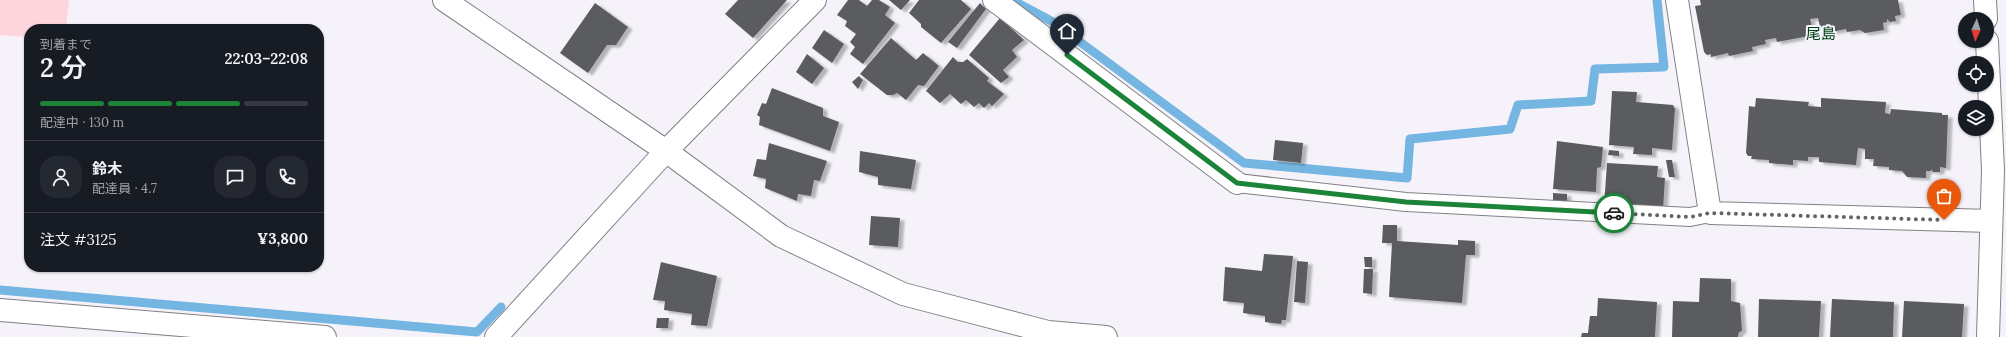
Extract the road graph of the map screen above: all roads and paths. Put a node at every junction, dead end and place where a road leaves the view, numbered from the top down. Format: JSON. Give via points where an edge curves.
{"nodes":[{"id":1,"x":444,"y":0,"type":"edge"},
{"id":2,"x":815,"y":0,"type":"edge"},
{"id":3,"x":994,"y":0,"type":"edge"},
{"id":4,"x":1677,"y":0,"type":"edge"},
{"id":5,"x":1985,"y":0,"type":"edge"},
{"id":6,"x":1986,"y":12,"type":"edge"},
{"id":7,"x":1988,"y":48,"type":"edge"},
{"id":8,"x":666,"y":151,"type":"junction"},
{"id":9,"x":1999,"y":170,"type":"edge"},
{"id":10,"x":1237,"y":183,"type":"joint"},
{"id":11,"x":1710,"y":213,"type":"junction"},
{"id":12,"x":1991,"y":221,"type":"junction"},
{"id":13,"x":0,"y":310,"type":"edge"},
{"id":14,"x":1048,"y":335,"type":"edge"},
{"id":15,"x":325,"y":337,"type":"edge"},
{"id":16,"x":496,"y":337,"type":"edge"},
{"id":17,"x":1106,"y":337,"type":"edge"},
{"id":18,"x":1988,"y":337,"type":"edge"}],
"edges":[{"from":1,"to":8,"type":"street"},
{"from":2,"to":8,"type":"street"},
{"from":3,"to":10,"type":"street"},
{"from":4,"to":11,"type":"street"},
{"from":5,"to":6,"type":"street"},
{"from":7,"to":9,"type":"street"},
{"from":8,"to":14,"type":"street","via":[[781,236],[902,294]]},
{"from":8,"to":16,"type":"street"},
{"from":9,"to":12,"type":"street"},
{"from":10,"to":11,"type":"lane","via":[[1406,202],[1690,217]]},
{"from":11,"to":12,"type":"street"},
{"from":12,"to":18,"type":"street"},
{"from":13,"to":15,"type":"street"},
{"from":14,"to":17,"type":"street"}]}
